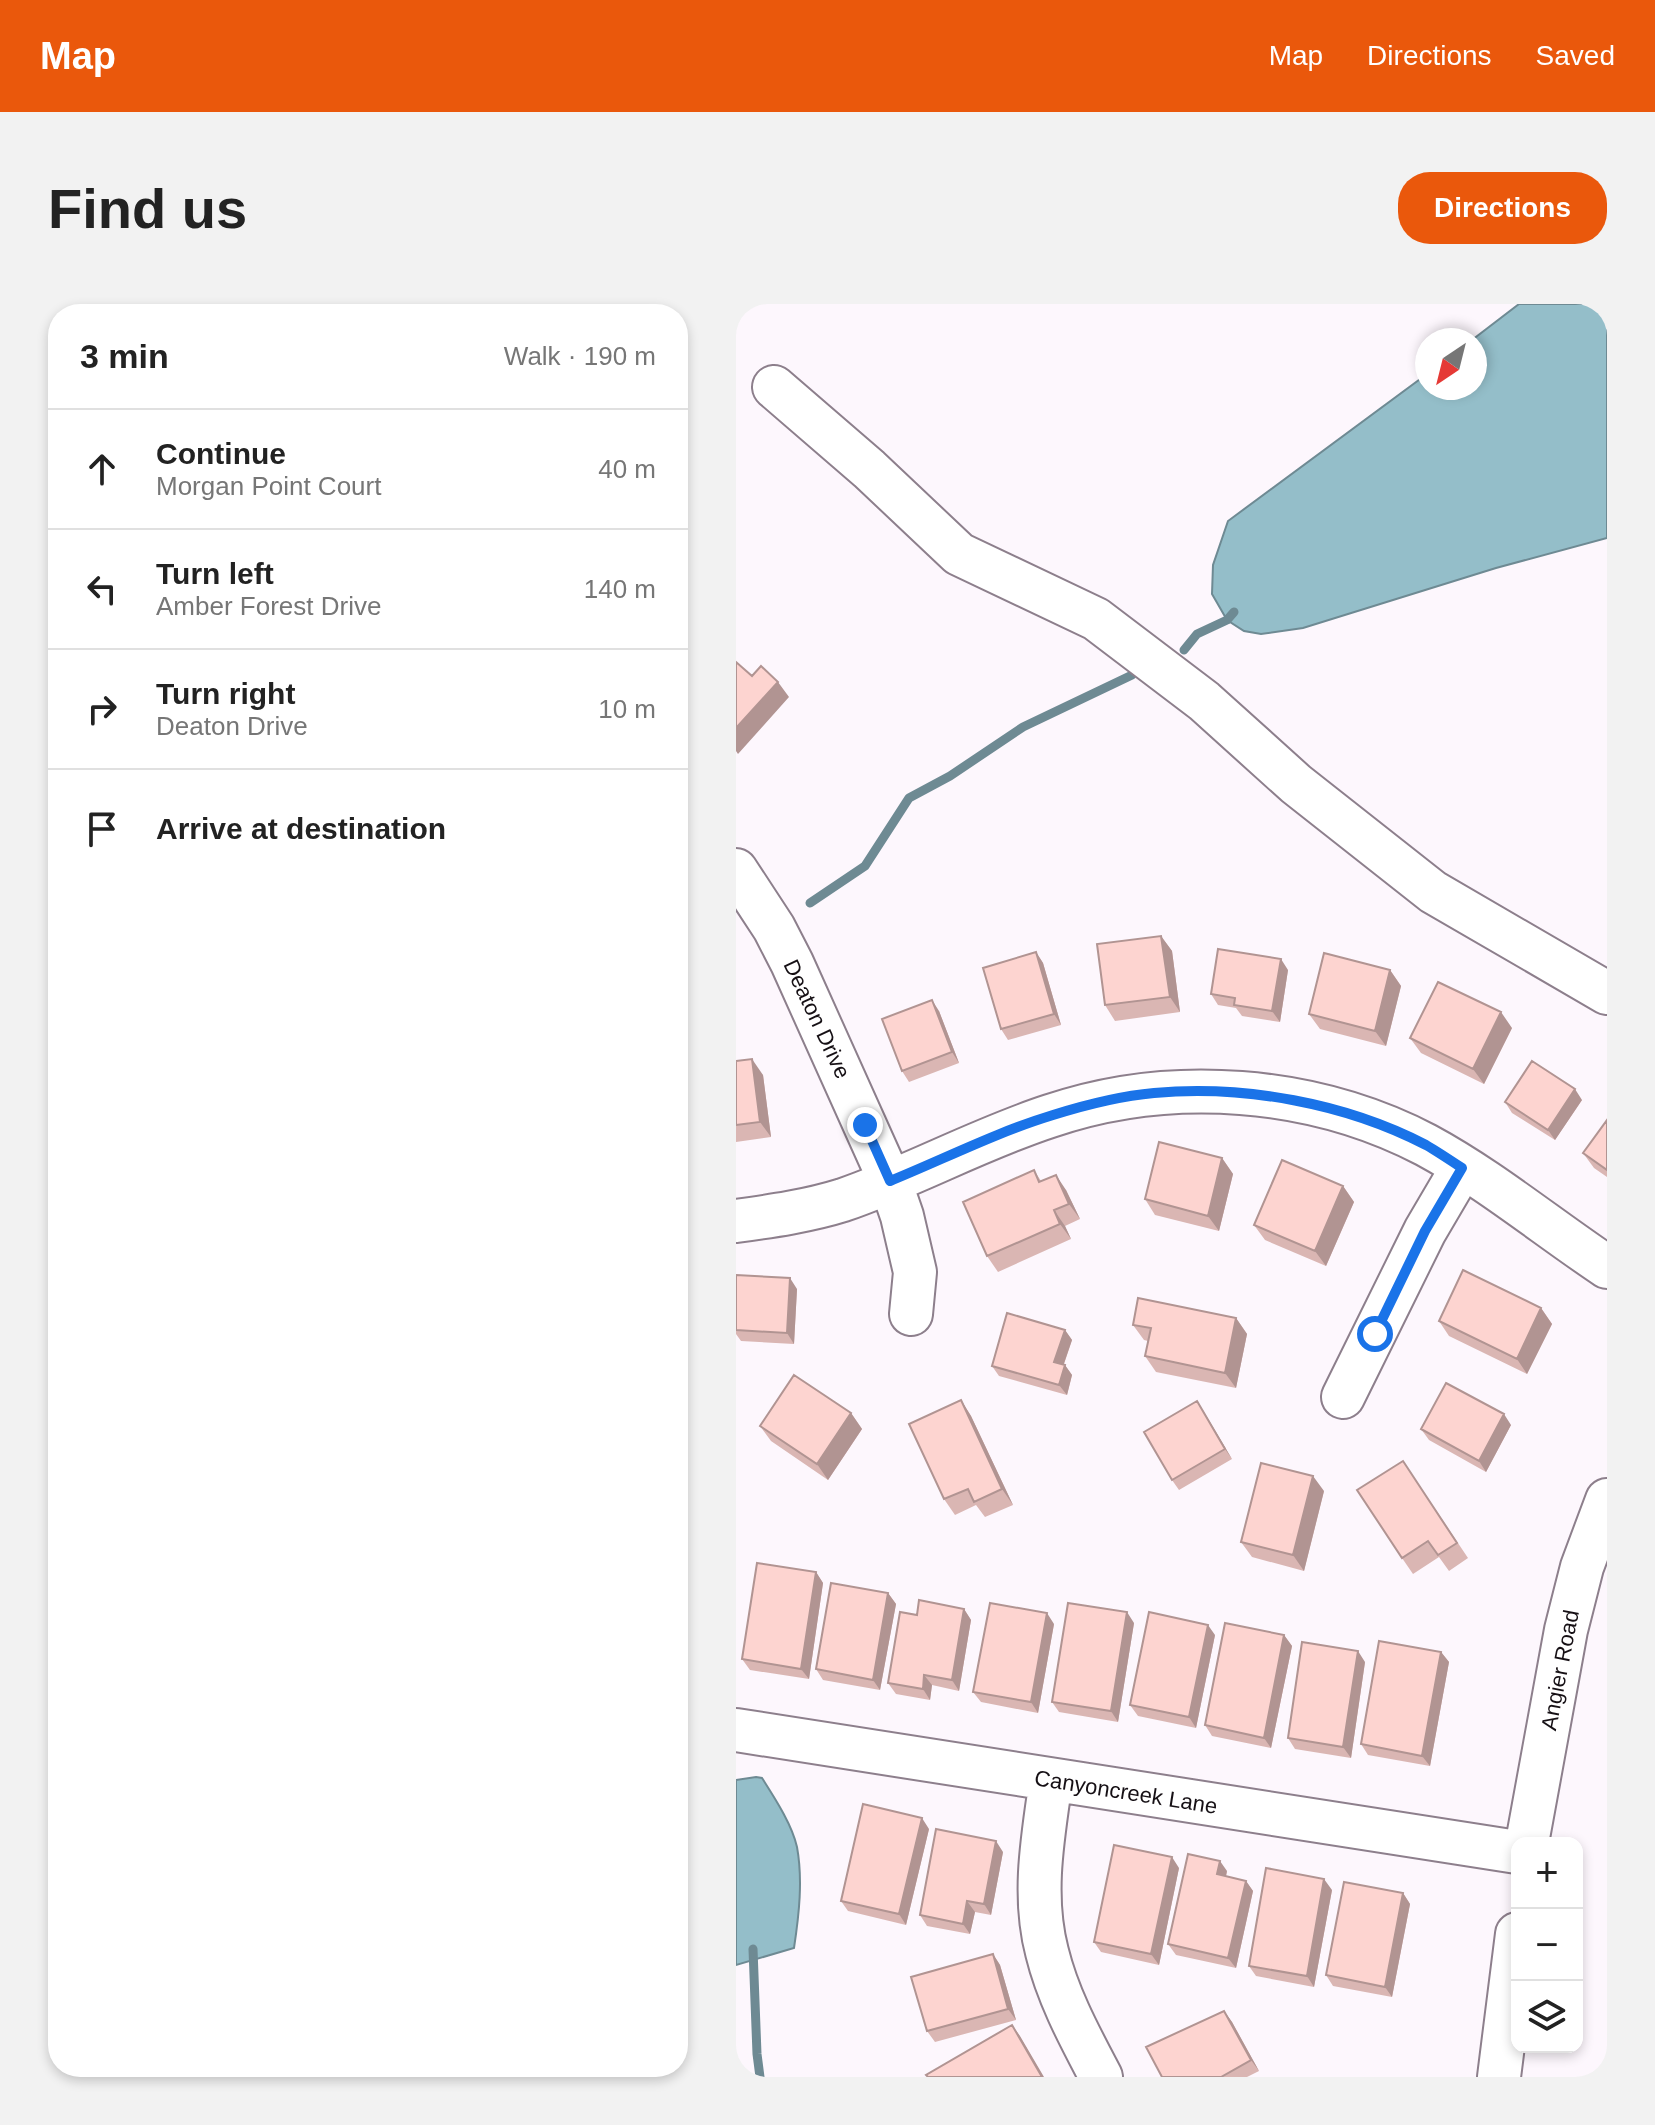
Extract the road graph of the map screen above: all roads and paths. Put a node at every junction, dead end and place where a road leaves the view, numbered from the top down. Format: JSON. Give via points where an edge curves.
{"nodes":[{"id":1,"x":774,"y":387,"type":"dead end"},
{"id":2,"x":736,"y":870,"type":"edge"},
{"id":3,"x":1607,"y":993,"type":"edge"},
{"id":4,"x":1462,"y":1168,"type":"junction"},
{"id":5,"x":890,"y":1181,"type":"junction"},
{"id":6,"x":736,"y":1221,"type":"edge"},
{"id":7,"x":1607,"y":1267,"type":"edge"},
{"id":8,"x":911,"y":1314,"type":"dead end"},
{"id":9,"x":1343,"y":1397,"type":"dead end"},
{"id":10,"x":1607,"y":1500,"type":"edge"},
{"id":11,"x":736,"y":1730,"type":"edge"},
{"id":12,"x":1051,"y":1780,"type":"junction"},
{"id":13,"x":1528,"y":1837,"type":"edge"},
{"id":14,"x":1511,"y":1851,"type":"edge"},
{"id":15,"x":1511,"y":1981,"type":"edge"},
{"id":16,"x":1101,"y":2077,"type":"edge"},
{"id":17,"x":1499,"y":2077,"type":"edge"}],
"edges":[{"from":1,"to":3,"type":"street","via":[[959,554],[1096,619],[1204,701],[1296,784],[1433,892]]},
{"from":2,"to":5,"type":"street","name":"Deaton Drive","via":[[792,963]]},
{"from":4,"to":5,"type":"street","via":[[1426,1145],[1333,1110],[1217,1091],[1154,1093],[1052,1115]]},
{"from":4,"to":7,"type":"street"},
{"from":4,"to":9,"type":"street"},
{"from":5,"to":6,"type":"street","via":[[842,1200]]},
{"from":5,"to":8,"type":"street","name":"Deaton Drive","via":[[915,1272]]},
{"from":10,"to":13,"type":"street","name":"Angier Road","via":[[1566,1630]]},
{"from":11,"to":12,"type":"street","name":"Canyoncreek Lane"},
{"from":12,"to":14,"type":"street","name":"Canyoncreek Lane"},
{"from":12,"to":16,"type":"street","via":[[1040,1862],[1046,1950],[1070,2018]]},
{"from":15,"to":17,"type":"street"}]}
